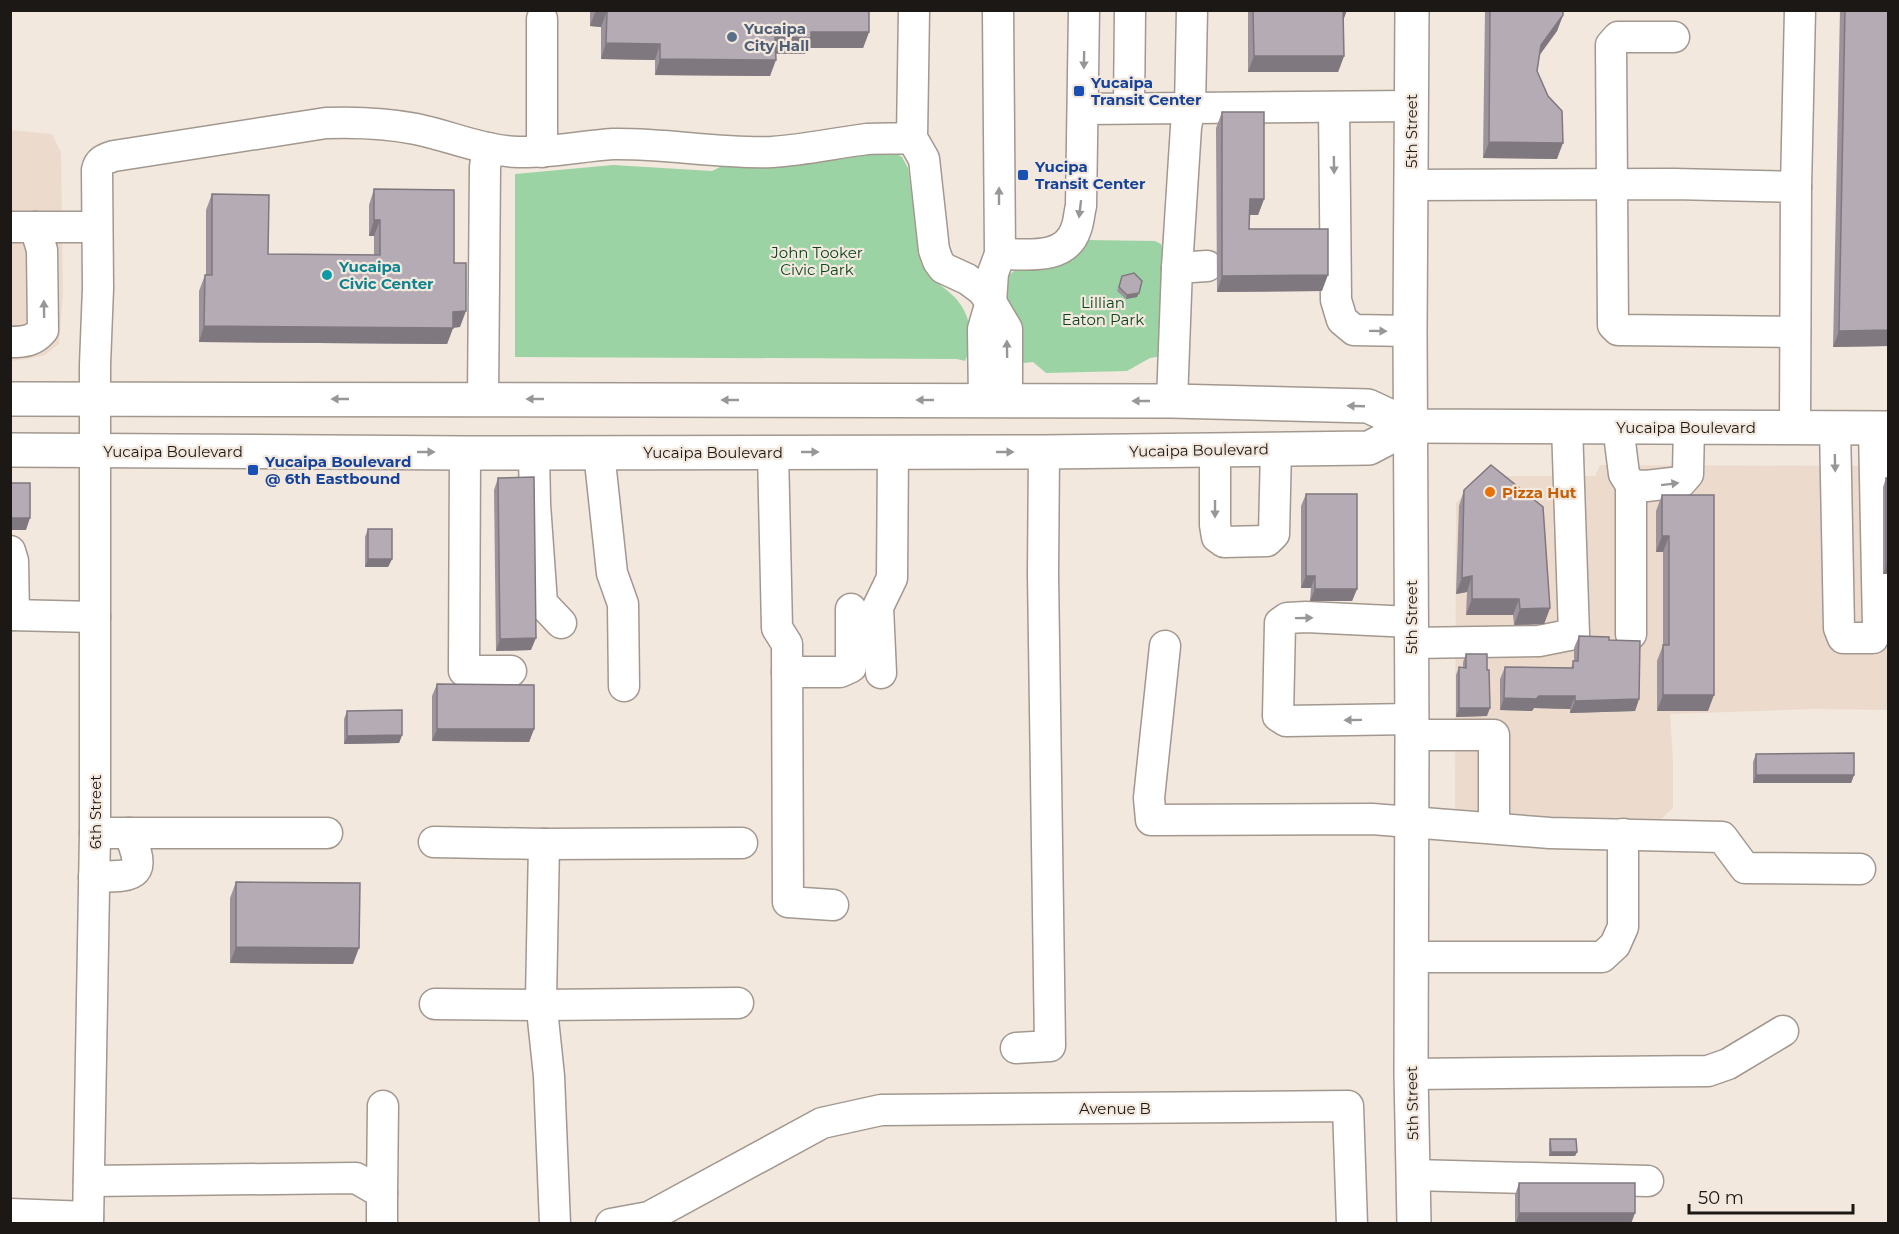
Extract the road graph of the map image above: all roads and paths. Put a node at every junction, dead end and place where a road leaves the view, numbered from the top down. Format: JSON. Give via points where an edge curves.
{"nodes":[{"id":1,"x":914,"y":10,"type":"edge"},
{"id":2,"x":998,"y":10,"type":"edge"},
{"id":3,"x":1084,"y":10,"type":"edge"},
{"id":4,"x":1130,"y":10,"type":"edge"},
{"id":5,"x":1192,"y":10,"type":"edge"},
{"id":6,"x":1412,"y":10,"type":"edge"},
{"id":7,"x":1800,"y":10,"type":"edge"},
{"id":8,"x":542,"y":18,"type":"dead end"},
{"id":9,"x":1674,"y":37,"type":"dead end"},
{"id":10,"x":1411,"y":106,"type":"junction"},
{"id":11,"x":1190,"y":107,"type":"junction"},
{"id":12,"x":1334,"y":107,"type":"junction"},
{"id":13,"x":1129,"y":108,"type":"junction"},
{"id":14,"x":1083,"y":109,"type":"junction"},
{"id":15,"x":912,"y":138,"type":"junction"},
{"id":16,"x":488,"y":148,"type":"junction"},
{"id":17,"x":542,"y":152,"type":"junction"},
{"id":18,"x":1612,"y":184,"type":"junction"},
{"id":19,"x":1410,"y":185,"type":"junction"},
{"id":20,"x":1796,"y":187,"type":"junction"},
{"id":21,"x":23,"y":227,"type":"edge"},
{"id":22,"x":97,"y":227,"type":"junction"},
{"id":23,"x":1000,"y":254,"type":"junction"},
{"id":24,"x":1207,"y":266,"type":"dead end"},
{"id":25,"x":1177,"y":268,"type":"junction"},
{"id":26,"x":991,"y":302,"type":"junction"},
{"id":27,"x":1410,"y":331,"type":"junction"},
{"id":28,"x":1795,"y":332,"type":"junction"},
{"id":29,"x":10,"y":342,"type":"edge"},
{"id":30,"x":10,"y":399,"type":"edge"},
{"id":31,"x":483,"y":399,"type":"junction"},
{"id":32,"x":95,"y":400,"type":"junction"},
{"id":33,"x":996,"y":400,"type":"junction"},
{"id":34,"x":1172,"y":401,"type":"junction"},
{"id":35,"x":1411,"y":426,"type":"junction"},
{"id":36,"x":1567,"y":426,"type":"junction"},
{"id":37,"x":1618,"y":426,"type":"junction"},
{"id":38,"x":1689,"y":426,"type":"junction"},
{"id":39,"x":1795,"y":427,"type":"junction"},
{"id":40,"x":1835,"y":427,"type":"junction"},
{"id":41,"x":1881,"y":428,"type":"edge"},
{"id":42,"x":1276,"y":449,"type":"junction"},
{"id":43,"x":10,"y":450,"type":"edge"},
{"id":44,"x":95,"y":450,"type":"junction"},
{"id":45,"x":1215,"y":450,"type":"junction"},
{"id":46,"x":599,"y":452,"type":"junction"},
{"id":47,"x":773,"y":452,"type":"junction"},
{"id":48,"x":893,"y":452,"type":"junction"},
{"id":49,"x":1044,"y":452,"type":"junction"},
{"id":50,"x":465,"y":453,"type":"junction"},
{"id":51,"x":534,"y":453,"type":"junction"},
{"id":52,"x":1631,"y":485,"type":"junction"},
{"id":53,"x":12,"y":556,"type":"edge"},
{"id":54,"x":851,"y":609,"type":"dead end"},
{"id":55,"x":12,"y":615,"type":"edge"},
{"id":56,"x":95,"y":617,"type":"junction"},
{"id":57,"x":561,"y":623,"type":"dead end"},
{"id":58,"x":1411,"y":632,"type":"junction"},
{"id":59,"x":1631,"y":634,"type":"dead end"},
{"id":60,"x":1165,"y":646,"type":"dead end"},
{"id":61,"x":511,"y":671,"type":"dead end"},
{"id":62,"x":787,"y":672,"type":"junction"},
{"id":63,"x":880,"y":673,"type":"dead end"},
{"id":64,"x":624,"y":686,"type":"dead end"},
{"id":65,"x":1412,"y":727,"type":"junction"},
{"id":66,"x":1412,"y":822,"type":"junction"},
{"id":67,"x":1494,"y":827,"type":"junction"},
{"id":68,"x":95,"y":833,"type":"junction"},
{"id":69,"x":129,"y":833,"type":"junction"},
{"id":70,"x":327,"y":833,"type":"dead end"},
{"id":71,"x":1623,"y":834,"type":"junction"},
{"id":72,"x":434,"y":842,"type":"dead end"},
{"id":73,"x":742,"y":843,"type":"dead end"},
{"id":74,"x":544,"y":844,"type":"junction"},
{"id":75,"x":1860,"y":869,"type":"dead end"},
{"id":76,"x":94,"y":877,"type":"junction"},
{"id":77,"x":833,"y":905,"type":"dead end"},
{"id":78,"x":1411,"y":957,"type":"junction"},
{"id":79,"x":738,"y":1003,"type":"dead end"},
{"id":80,"x":435,"y":1004,"type":"dead end"},
{"id":81,"x":542,"y":1005,"type":"junction"},
{"id":82,"x":1782,"y":1031,"type":"dead end"},
{"id":83,"x":1016,"y":1048,"type":"dead end"},
{"id":84,"x":1411,"y":1074,"type":"junction"},
{"id":85,"x":383,"y":1106,"type":"dead end"},
{"id":86,"x":1413,"y":1175,"type":"junction"},
{"id":87,"x":1648,"y":1180,"type":"dead end"},
{"id":88,"x":89,"y":1181,"type":"junction"},
{"id":89,"x":382,"y":1192,"type":"junction"},
{"id":90,"x":20,"y":1215,"type":"edge"},
{"id":91,"x":88,"y":1220,"type":"edge"},
{"id":92,"x":382,"y":1224,"type":"edge"},
{"id":93,"x":555,"y":1224,"type":"edge"},
{"id":94,"x":611,"y":1224,"type":"edge"},
{"id":95,"x":1352,"y":1224,"type":"edge"},
{"id":96,"x":1414,"y":1224,"type":"edge"}],
"edges":[{"from":1,"to":15,"type":"street"},
{"from":23,"to":2,"type":"street","one_way":true},
{"from":3,"to":14,"type":"street","one_way":true},
{"from":4,"to":13,"type":"street"},
{"from":5,"to":11,"type":"street"},
{"from":6,"to":10,"type":"main road","name":"5th Street"},
{"from":7,"to":20,"type":"street"},
{"from":8,"to":17,"type":"street"},
{"from":9,"to":18,"type":"street","via":[[1618,37],[1611,45]]},
{"from":10,"to":12,"type":"street"},
{"from":10,"to":19,"type":"main road","name":"5th Street"},
{"from":11,"to":12,"type":"street"},
{"from":11,"to":13,"type":"street"},
{"from":11,"to":25,"type":"street"},
{"from":12,"to":27,"type":"street","one_way":true,"via":[[1336,300],[1342,320],[1354,330]]},
{"from":13,"to":14,"type":"street"},
{"from":14,"to":23,"type":"street","one_way":true,"via":[[1081,206],[1076,230],[1068,243],[1056,251]]},
{"from":15,"to":17,"type":"street","via":[[869,139],[773,152],[612,144]]},
{"from":15,"to":26,"type":"street","via":[[924,159],[938,261],[949,273],[968,279]]},
{"from":16,"to":17,"type":"street"},
{"from":16,"to":22,"type":"street","name":"6th Street","via":[[417,129],[354,122],[114,156],[99,163],[97,170]]},
{"from":16,"to":31,"type":"street"},
{"from":18,"to":19,"type":"street"},
{"from":18,"to":20,"type":"street"},
{"from":18,"to":28,"type":"street","via":[[1613,325],[1618,330]]},
{"from":19,"to":27,"type":"main road","name":"5th Street"},
{"from":20,"to":28,"type":"street"},
{"from":21,"to":22,"type":"street"},
{"from":29,"to":21,"type":"street","one_way":true,"via":[[25,342],[43,330],[42,250]]},
{"from":22,"to":32,"type":"street","name":"6th Street"},
{"from":23,"to":26,"type":"street","via":[[993,273]]},
{"from":24,"to":25,"type":"street"},
{"from":25,"to":34,"type":"street"},
{"from":26,"to":33,"type":"street","via":[[983,329]]},
{"from":27,"to":35,"type":"main road","name":"5th Street"},
{"from":28,"to":39,"type":"street"},
{"from":30,"to":32,"type":"main road","name":"Yucaipa Boulevard"},
{"from":31,"to":32,"type":"main road","name":"Yucaipa Boulevard","one_way":true},
{"from":33,"to":31,"type":"main road","name":"Yucaipa Boulevard","one_way":true},
{"from":32,"to":44,"type":"street","name":"6th Street"},
{"from":34,"to":33,"type":"main road","name":"Yucaipa Boulevard","one_way":true},
{"from":35,"to":34,"type":"main road","name":"Yucaipa Boulevard","one_way":true,"via":[[1368,406]]},
{"from":35,"to":36,"type":"main road","name":"Yucaipa Boulevard"},
{"from":35,"to":42,"type":"main road","name":"Yucaipa Boulevard","via":[[1369,448]]},
{"from":35,"to":58,"type":"main road","name":"5th Street"},
{"from":36,"to":37,"type":"main road","name":"Yucaipa Boulevard"},
{"from":36,"to":58,"type":"street","via":[[1574,634],[1539,641]]},
{"from":37,"to":38,"type":"main road","name":"Yucaipa Boulevard"},
{"from":37,"to":52,"type":"street","via":[[1624,474]]},
{"from":38,"to":39,"type":"main road","name":"Yucaipa Boulevard"},
{"from":52,"to":38,"type":"street","one_way":true,"via":[[1681,482],[1688,474]]},
{"from":39,"to":40,"type":"main road","name":"Yucaipa Boulevard"},
{"from":40,"to":41,"type":"main road","name":"Yucaipa Boulevard"},
{"from":40,"to":41,"type":"street","one_way":true,"via":[[1839,628],[1843,638],[1872,638],[1878,627],[1875,498]]},
{"from":42,"to":45,"type":"main road","name":"Yucaipa Boulevard"},
{"from":45,"to":42,"type":"street","one_way":true,"via":[[1215,525],[1217,537],[1224,542],[1272,538]]},
{"from":43,"to":44,"type":"main road","name":"Yucaipa Boulevard"},
{"from":44,"to":50,"type":"main road","name":"Yucaipa Boulevard","one_way":true},
{"from":44,"to":56,"type":"street","name":"6th Street"},
{"from":45,"to":49,"type":"main road","name":"Yucaipa Boulevard"},
{"from":46,"to":47,"type":"main road","name":"Yucaipa Boulevard"},
{"from":46,"to":51,"type":"main road","name":"Yucaipa Boulevard"},
{"from":46,"to":64,"type":"street","via":[[612,573],[623,604]]},
{"from":47,"to":48,"type":"main road","name":"Yucaipa Boulevard","one_way":true},
{"from":47,"to":62,"type":"street","via":[[777,628],[787,644]]},
{"from":48,"to":49,"type":"main road","name":"Yucaipa Boulevard","one_way":true},
{"from":48,"to":63,"type":"street","via":[[892,578],[878,607]]},
{"from":49,"to":83,"type":"street","via":[[1050,1046]]},
{"from":50,"to":51,"type":"main road","name":"Yucaipa Boulevard"},
{"from":50,"to":61,"type":"street","via":[[464,671]]},
{"from":51,"to":57,"type":"street","via":[[542,603]]},
{"from":52,"to":59,"type":"street"},
{"from":53,"to":55,"type":"street"},
{"from":54,"to":62,"type":"street","via":[[851,667],[840,672]]},
{"from":55,"to":56,"type":"street"},
{"from":56,"to":68,"type":"street","name":"6th Street"},
{"from":58,"to":65,"type":"main road","name":"5th Street"},
{"from":65,"to":58,"type":"street","one_way":true,"via":[[1286,721],[1278,716],[1280,623],[1287,618],[1306,617]]},
{"from":60,"to":66,"type":"street","via":[[1149,798],[1151,820]]},
{"from":62,"to":77,"type":"street","via":[[788,902]]},
{"from":65,"to":66,"type":"main road","name":"5th Street"},
{"from":65,"to":67,"type":"street","via":[[1494,735]]},
{"from":66,"to":67,"type":"street"},
{"from":66,"to":78,"type":"main road","name":"5th Street"},
{"from":67,"to":71,"type":"street"},
{"from":68,"to":69,"type":"street"},
{"from":68,"to":76,"type":"street","name":"6th Street"},
{"from":69,"to":70,"type":"street"},
{"from":69,"to":76,"type":"street","via":[[139,864],[136,870],[128,876]]},
{"from":71,"to":75,"type":"street","via":[[1722,837],[1745,868]]},
{"from":71,"to":78,"type":"street","via":[[1623,927],[1615,945],[1602,957]]},
{"from":72,"to":74,"type":"street"},
{"from":73,"to":74,"type":"street"},
{"from":74,"to":81,"type":"street"},
{"from":76,"to":88,"type":"street","name":"6th Street"},
{"from":78,"to":84,"type":"main road","name":"5th Street"},
{"from":79,"to":81,"type":"street"},
{"from":80,"to":81,"type":"street"},
{"from":81,"to":93,"type":"street"},
{"from":82,"to":84,"type":"street","via":[[1728,1064],[1708,1071]]},
{"from":84,"to":86,"type":"main road","name":"5th Street"},
{"from":85,"to":89,"type":"street"},
{"from":86,"to":87,"type":"street"},
{"from":86,"to":96,"type":"main road","name":"5th Street"},
{"from":88,"to":89,"type":"street","via":[[356,1178]]},
{"from":88,"to":91,"type":"street","name":"6th Street"},
{"from":89,"to":92,"type":"street"},
{"from":90,"to":91,"type":"street"},
{"from":94,"to":95,"type":"street","name":"Avenue B","via":[[649,1217],[822,1123],[881,1110],[1348,1106]]}]}
